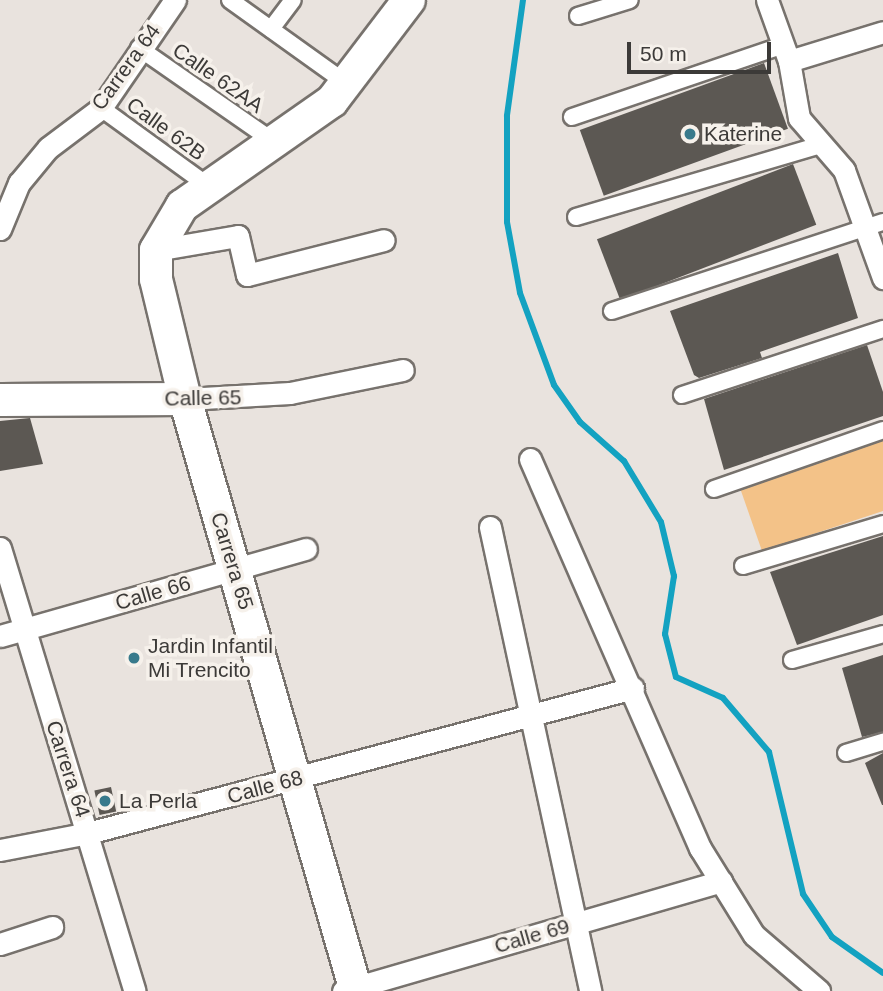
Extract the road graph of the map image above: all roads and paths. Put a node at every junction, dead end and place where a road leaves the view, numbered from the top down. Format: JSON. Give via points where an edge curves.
{"nodes":[{"id":1,"x":175,"y":0,"type":"edge"},
{"id":2,"x":230,"y":0,"type":"edge"},
{"id":3,"x":293,"y":0,"type":"edge"},
{"id":4,"x":409,"y":0,"type":"edge"},
{"id":5,"x":629,"y":0,"type":"edge"},
{"id":6,"x":767,"y":0,"type":"edge"},
{"id":7,"x":578,"y":16,"type":"dead end"},
{"id":8,"x":271,"y":29,"type":"junction"},
{"id":9,"x":883,"y":32,"type":"edge"},
{"id":10,"x":139,"y":48,"type":"junction"},
{"id":11,"x":787,"y":53,"type":"junction"},
{"id":12,"x":346,"y":83,"type":"junction"},
{"id":13,"x":101,"y":108,"type":"junction"},
{"id":14,"x":572,"y":117,"type":"dead end"},
{"id":15,"x":274,"y":142,"type":"junction"},
{"id":16,"x":820,"y":145,"type":"junction"},
{"id":17,"x":207,"y":185,"type":"junction"},
{"id":18,"x":576,"y":217,"type":"dead end"},
{"id":19,"x":875,"y":225,"type":"edge"},
{"id":20,"x":0,"y":229,"type":"edge"},
{"id":21,"x":384,"y":240,"type":"dead end"},
{"id":22,"x":156,"y":250,"type":"junction"},
{"id":23,"x":883,"y":278,"type":"edge"},
{"id":24,"x":612,"y":311,"type":"dead end"},
{"id":25,"x":883,"y":329,"type":"edge"},
{"id":26,"x":403,"y":370,"type":"dead end"},
{"id":27,"x":681,"y":395,"type":"dead end"},
{"id":28,"x":185,"y":399,"type":"junction"},
{"id":29,"x":0,"y":400,"type":"edge"},
{"id":30,"x":883,"y":430,"type":"edge"},
{"id":31,"x":530,"y":459,"type":"dead end"},
{"id":32,"x":714,"y":489,"type":"dead end"},
{"id":33,"x":883,"y":524,"type":"edge"},
{"id":34,"x":489,"y":527,"type":"dead end"},
{"id":35,"x":0,"y":548,"type":"edge"},
{"id":36,"x":306,"y":549,"type":"dead end"},
{"id":37,"x":743,"y":566,"type":"dead end"},
{"id":38,"x":235,"y":570,"type":"junction"},
{"id":39,"x":23,"y":629,"type":"junction"},
{"id":40,"x":883,"y":634,"type":"edge"},
{"id":41,"x":0,"y":636,"type":"edge"},
{"id":42,"x":792,"y":660,"type":"dead end"},
{"id":43,"x":633,"y":688,"type":"junction"},
{"id":44,"x":528,"y":714,"type":"junction"},
{"id":45,"x":883,"y":742,"type":"edge"},
{"id":46,"x":846,"y":753,"type":"dead end"},
{"id":47,"x":298,"y":779,"type":"junction"},
{"id":48,"x":88,"y":833,"type":"junction"},
{"id":49,"x":0,"y":850,"type":"edge"},
{"id":50,"x":720,"y":881,"type":"junction"},
{"id":51,"x":576,"y":924,"type":"junction"},
{"id":52,"x":52,"y":927,"type":"dead end"},
{"id":53,"x":0,"y":944,"type":"edge"},
{"id":54,"x":351,"y":990,"type":"edge"},
{"id":55,"x":135,"y":991,"type":"edge"},
{"id":56,"x":590,"y":991,"type":"edge"},
{"id":57,"x":819,"y":991,"type":"edge"}],
"edges":[{"from":1,"to":10,"type":"street","name":"Carrera 64"},
{"from":2,"to":8,"type":"street"},
{"from":3,"to":8,"type":"street"},
{"from":4,"to":12,"type":"main road"},
{"from":5,"to":7,"type":"street"},
{"from":6,"to":11,"type":"street"},
{"from":8,"to":12,"type":"street"},
{"from":9,"to":11,"type":"street"},
{"from":10,"to":13,"type":"street","name":"Carrera 64"},
{"from":10,"to":15,"type":"street","name":"Calle 62AA"},
{"from":11,"to":14,"type":"street"},
{"from":11,"to":16,"type":"street","via":[[799,118]]},
{"from":12,"to":15,"type":"main road","via":[[301,127]]},
{"from":13,"to":17,"type":"street","name":"Calle 62B"},
{"from":13,"to":20,"type":"street","name":"Carrera 64","via":[[48,148],[19,183]]},
{"from":15,"to":17,"type":"main road"},
{"from":16,"to":18,"type":"street"},
{"from":16,"to":19,"type":"street","via":[[844,170]]},
{"from":17,"to":22,"type":"main road","via":[[182,206]]},
{"from":19,"to":23,"type":"street"},
{"from":19,"to":24,"type":"street"},
{"from":21,"to":22,"type":"street","via":[[247,275],[238,236]]},
{"from":22,"to":28,"type":"main road","name":"Carrera 65","via":[[156,279]]},
{"from":25,"to":27,"type":"street"},
{"from":26,"to":28,"type":"street","name":"Calle 65","via":[[290,393]]},
{"from":28,"to":29,"type":"main road","name":"Calle 65"},
{"from":28,"to":38,"type":"main road","name":"Carrera 65"},
{"from":30,"to":32,"type":"street"},
{"from":31,"to":43,"type":"street"},
{"from":33,"to":37,"type":"street"},
{"from":34,"to":44,"type":"street"},
{"from":35,"to":39,"type":"street","name":"Carrera 64"},
{"from":36,"to":38,"type":"street","name":"Calle 66"},
{"from":38,"to":39,"type":"street","name":"Calle 66"},
{"from":38,"to":47,"type":"main road","name":"Carrera 65"},
{"from":39,"to":41,"type":"street","name":"Calle 66"},
{"from":39,"to":48,"type":"street","name":"Carrera 64"},
{"from":40,"to":42,"type":"street"},
{"from":43,"to":44,"type":"street","name":"Calle 68"},
{"from":43,"to":50,"type":"street","via":[[700,848]]},
{"from":44,"to":47,"type":"street","name":"Calle 68"},
{"from":44,"to":51,"type":"street"},
{"from":45,"to":46,"type":"street"},
{"from":47,"to":48,"type":"street","name":"Calle 68"},
{"from":47,"to":54,"type":"main road","name":"Carrera 65"},
{"from":48,"to":49,"type":"street","name":"Calle 68"},
{"from":48,"to":55,"type":"street","name":"Carrera 64"},
{"from":50,"to":51,"type":"street","name":"Calle 69"},
{"from":50,"to":57,"type":"street","via":[[754,935]]},
{"from":51,"to":54,"type":"street","name":"Calle 69"},
{"from":51,"to":56,"type":"street"},
{"from":52,"to":53,"type":"street"}]}
